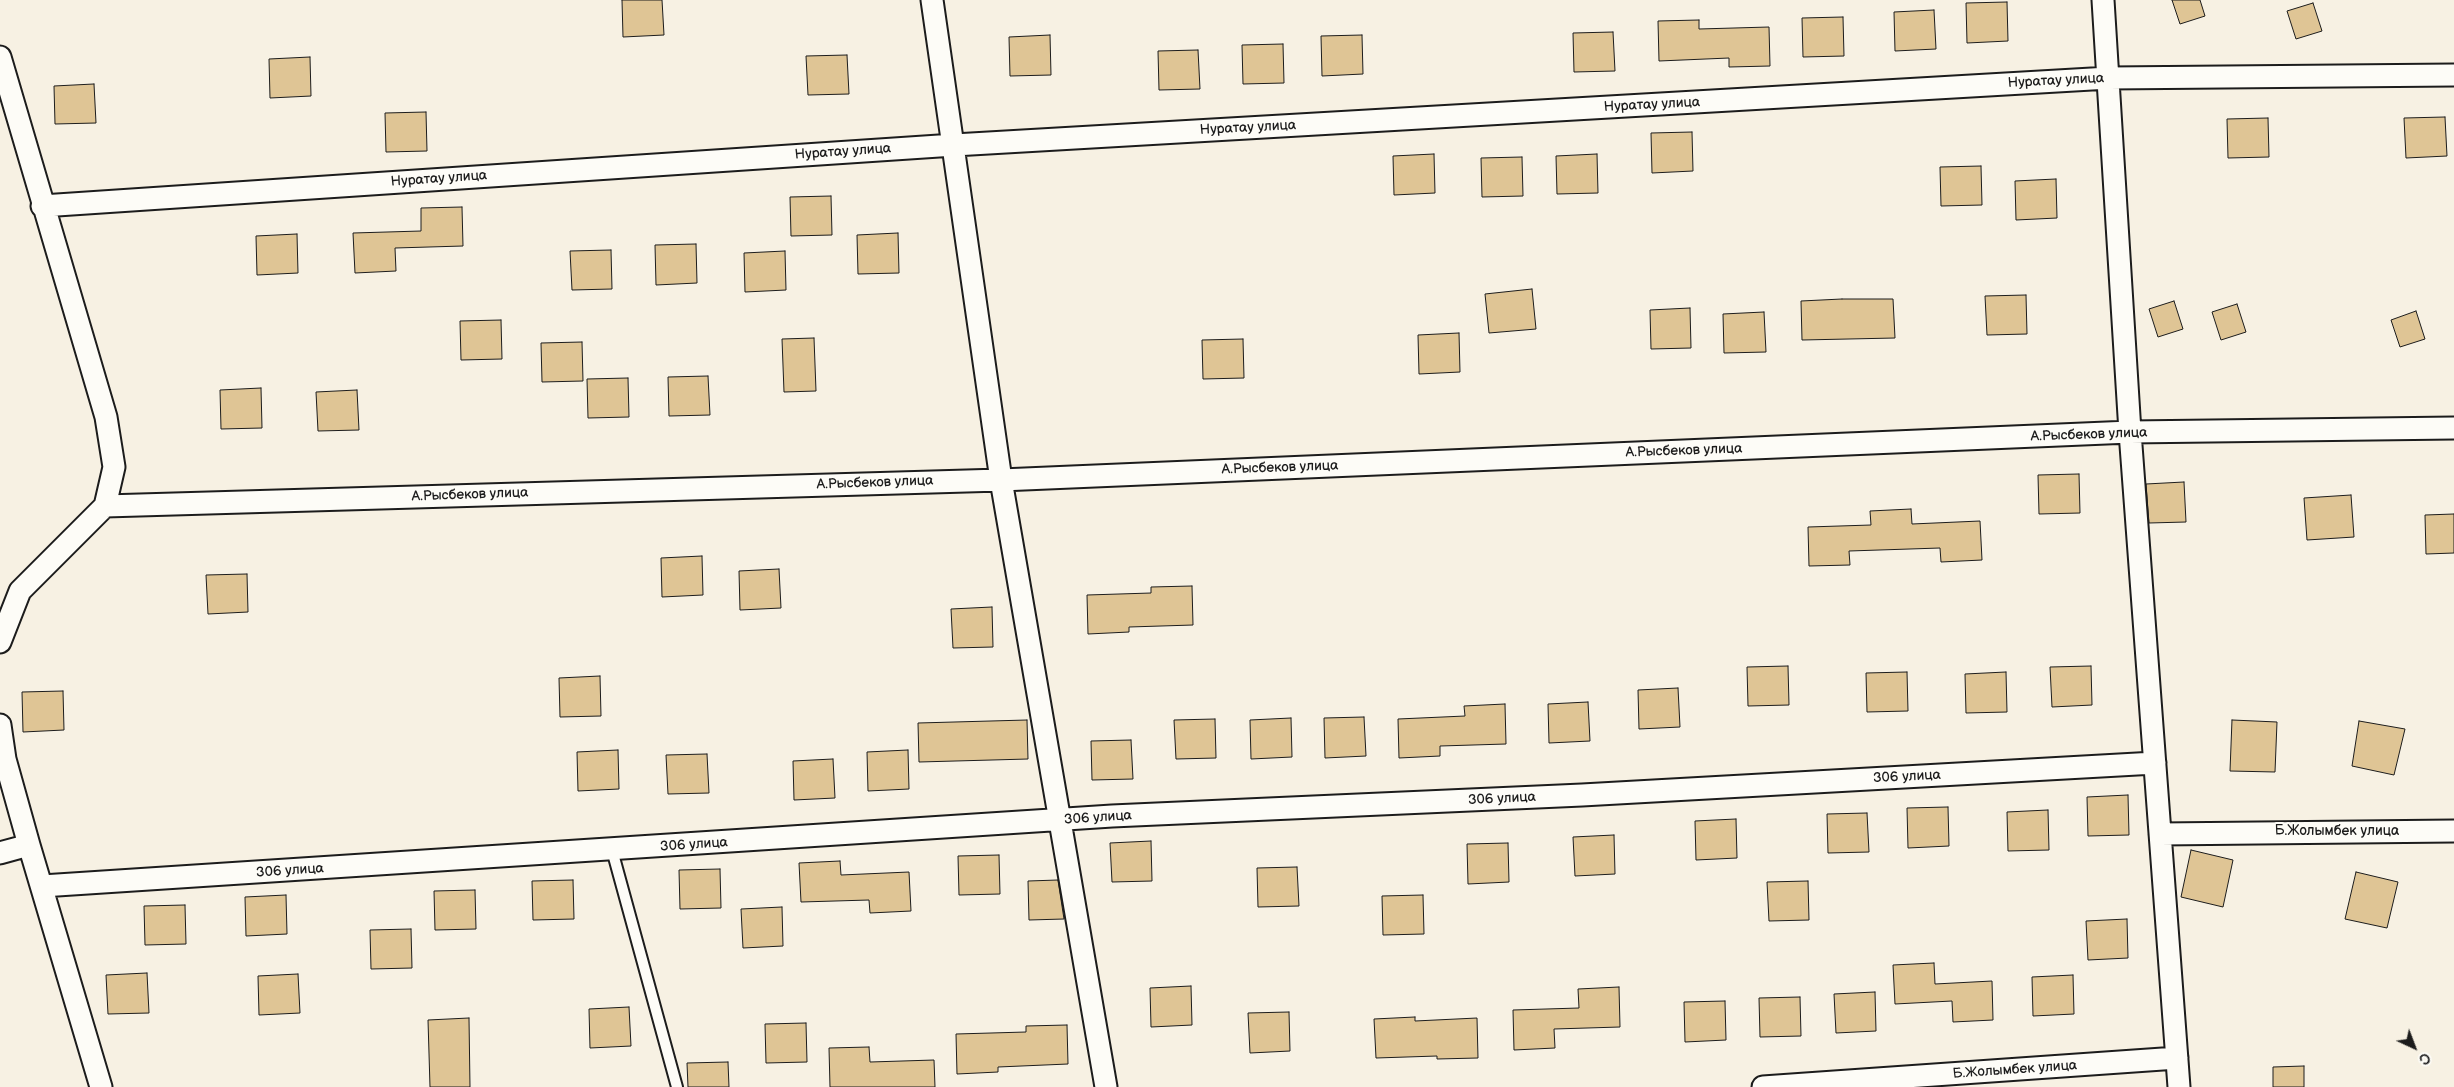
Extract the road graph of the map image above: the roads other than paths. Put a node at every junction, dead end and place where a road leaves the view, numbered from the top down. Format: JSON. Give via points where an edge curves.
{"nodes":[{"id":1,"x":932,"y":0,"type":"edge"},
{"id":2,"x":2103,"y":0,"type":"edge"},
{"id":3,"x":0,"y":57,"type":"edge"},
{"id":4,"x":2454,"y":75,"type":"edge"},
{"id":5,"x":2109,"y":78,"type":"junction"},
{"id":6,"x":954,"y":145,"type":"junction"},
{"id":7,"x":42,"y":206,"type":"junction"},
{"id":8,"x":2454,"y":428,"type":"edge"},
{"id":9,"x":2130,"y":432,"type":"junction"},
{"id":10,"x":1001,"y":480,"type":"junction"},
{"id":11,"x":105,"y":506,"type":"junction"},
{"id":12,"x":0,"y":642,"type":"edge"},
{"id":13,"x":0,"y":725,"type":"edge"},
{"id":14,"x":2155,"y":763,"type":"junction"},
{"id":15,"x":1061,"y":820,"type":"junction"},
{"id":16,"x":2454,"y":831,"type":"edge"},
{"id":17,"x":2160,"y":834,"type":"junction"},
{"id":18,"x":29,"y":845,"type":"junction"},
{"id":19,"x":612,"y":850,"type":"junction"},
{"id":20,"x":0,"y":853,"type":"edge"},
{"id":21,"x":42,"y":886,"type":"junction"},
{"id":22,"x":2177,"y":1058,"type":"junction"},
{"id":23,"x":101,"y":1087,"type":"edge"},
{"id":24,"x":677,"y":1087,"type":"edge"},
{"id":25,"x":1106,"y":1087,"type":"edge"},
{"id":26,"x":1763,"y":1087,"type":"edge"},
{"id":27,"x":2179,"y":1087,"type":"edge"}],
"edges":[{"from":1,"to":6,"type":"street"},
{"from":2,"to":5,"type":"street"},
{"from":3,"to":7,"type":"street"},
{"from":4,"to":5,"type":"street","name":"Нуратау улица"},
{"from":5,"to":6,"type":"street","name":"Нуратау улица"},
{"from":5,"to":9,"type":"street"},
{"from":6,"to":7,"type":"street","name":"Нуратау улица"},
{"from":6,"to":10,"type":"street"},
{"from":7,"to":11,"type":"street","via":[[106,417],[114,467]]},
{"from":8,"to":9,"type":"street","name":"А.Рысбеков улица"},
{"from":9,"to":10,"type":"street","name":"А.Рысбеков улица"},
{"from":9,"to":14,"type":"street"},
{"from":10,"to":11,"type":"street","name":"А.Рысбеков улица"},
{"from":10,"to":15,"type":"street"},
{"from":11,"to":12,"type":"street","via":[[20,591]]},
{"from":13,"to":18,"type":"street","via":[[5,759]]},
{"from":14,"to":15,"type":"street","name":"306 улица"},
{"from":14,"to":17,"type":"street"},
{"from":15,"to":19,"type":"street","name":"306 улица"},
{"from":15,"to":25,"type":"street"},
{"from":16,"to":17,"type":"street","name":"Б.Жолымбек улица"},
{"from":17,"to":22,"type":"street"},
{"from":18,"to":20,"type":"street"},
{"from":18,"to":21,"type":"street"},
{"from":19,"to":21,"type":"street","name":"306 улица"},
{"from":19,"to":24,"type":"lane"},
{"from":21,"to":23,"type":"street"},
{"from":22,"to":26,"type":"street","name":"Б.Жолымбек улица"},
{"from":22,"to":27,"type":"street"}]}
